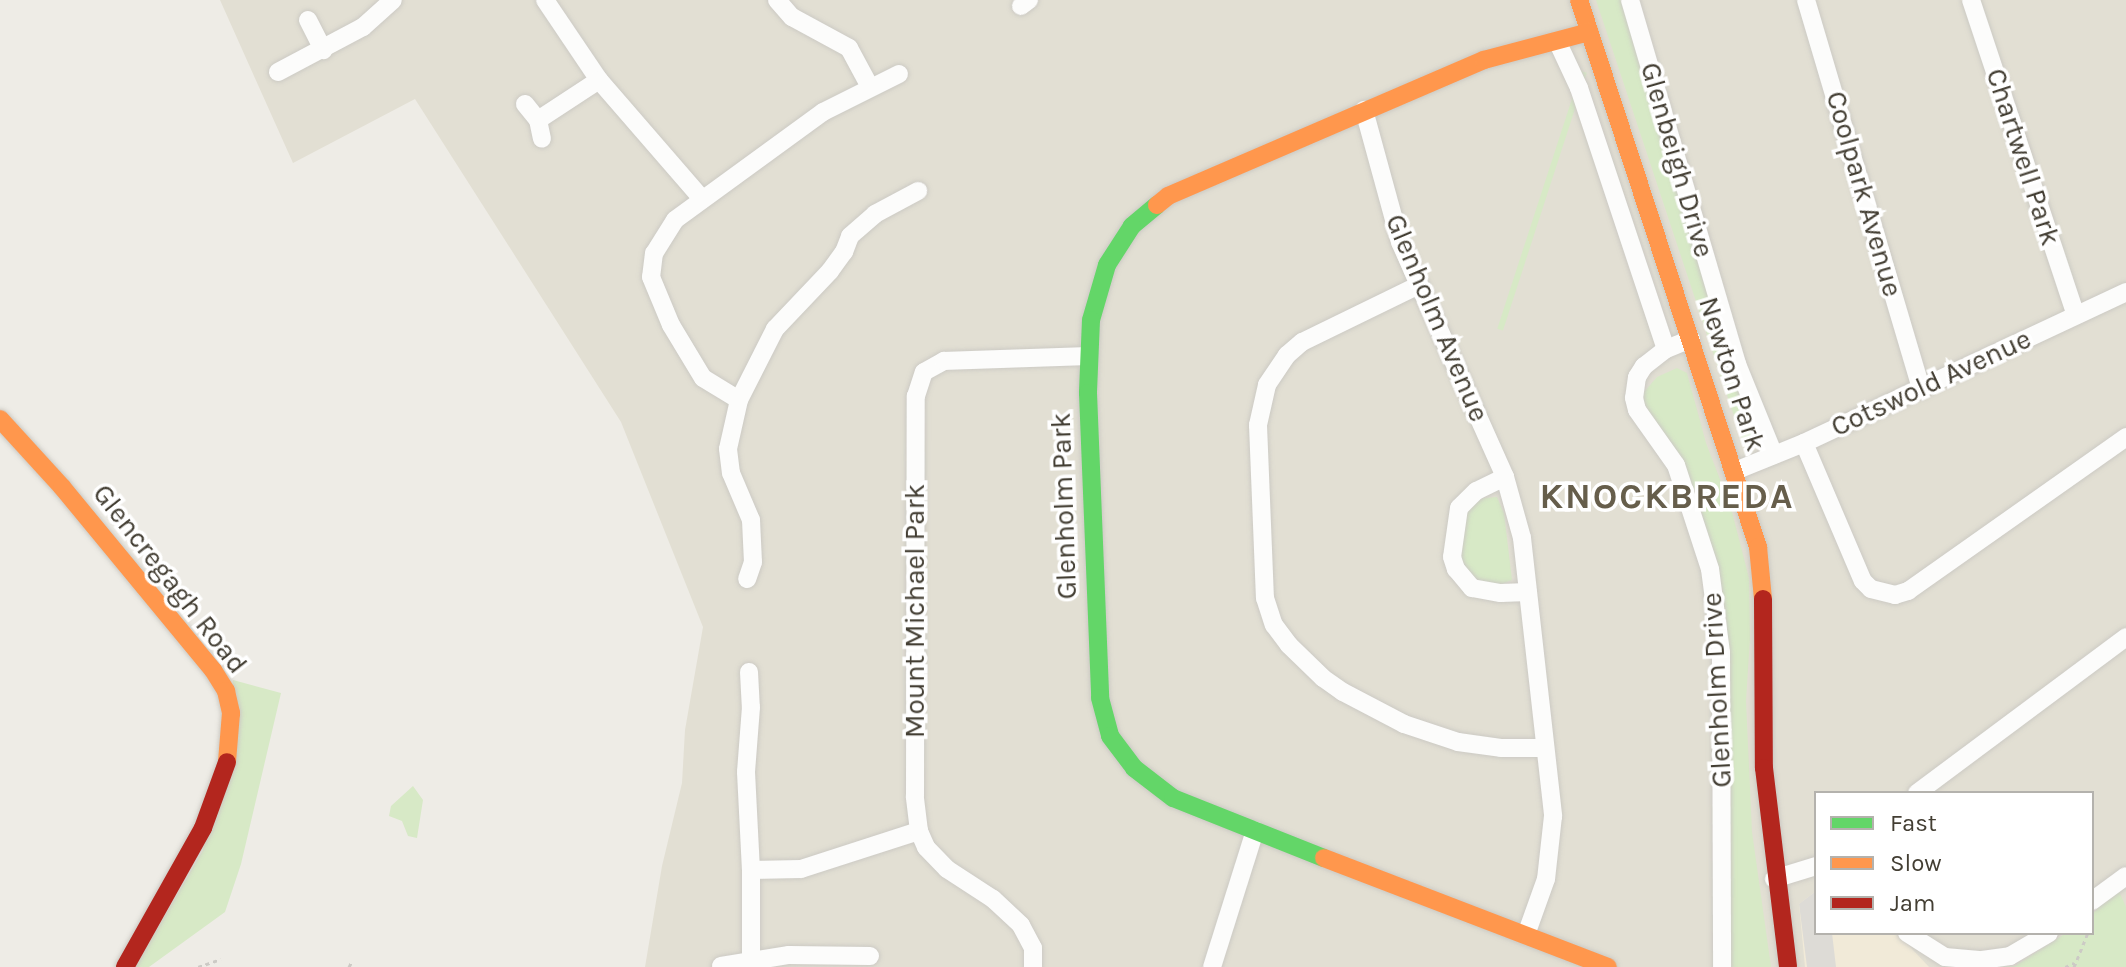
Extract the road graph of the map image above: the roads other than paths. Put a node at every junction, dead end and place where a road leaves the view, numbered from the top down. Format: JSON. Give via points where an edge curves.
{"nodes":[{"id":1,"x":393,"y":0,"type":"edge"},
{"id":2,"x":545,"y":0,"type":"edge"},
{"id":3,"x":777,"y":0,"type":"edge"},
{"id":4,"x":1579,"y":0,"type":"edge"},
{"id":5,"x":1630,"y":0,"type":"edge"},
{"id":6,"x":1806,"y":0,"type":"edge"},
{"id":7,"x":1971,"y":0,"type":"edge"},
{"id":8,"x":308,"y":20,"type":"dead end"},
{"id":9,"x":1589,"y":32,"type":"junction"},
{"id":10,"x":1558,"y":43,"type":"junction"},
{"id":11,"x":323,"y":50,"type":"junction"},
{"id":12,"x":278,"y":72,"type":"dead end"},
{"id":13,"x":899,"y":74,"type":"dead end"},
{"id":14,"x":599,"y":80,"type":"junction"},
{"id":15,"x":870,"y":87,"type":"junction"},
{"id":16,"x":525,"y":104,"type":"dead end"},
{"id":17,"x":1364,"y":110,"type":"junction"},
{"id":18,"x":538,"y":120,"type":"junction"},
{"id":19,"x":542,"y":139,"type":"dead end"},
{"id":20,"x":918,"y":191,"type":"dead end"},
{"id":21,"x":702,"y":199,"type":"junction"},
{"id":22,"x":1419,"y":285,"type":"junction"},
{"id":23,"x":2126,"y":292,"type":"edge"},
{"id":24,"x":2076,"y":315,"type":"junction"},
{"id":25,"x":1691,"y":339,"type":"junction"},
{"id":26,"x":1666,"y":349,"type":"junction"},
{"id":27,"x":1087,"y":356,"type":"junction"},
{"id":28,"x":1921,"y":389,"type":"junction"},
{"id":29,"x":739,"y":400,"type":"junction"},
{"id":30,"x":0,"y":419,"type":"edge"},
{"id":31,"x":2126,"y":437,"type":"edge"},
{"id":32,"x":1804,"y":443,"type":"junction"},
{"id":33,"x":1774,"y":455,"type":"junction"},
{"id":34,"x":1735,"y":471,"type":"junction"},
{"id":35,"x":1505,"y":477,"type":"junction"},
{"id":36,"x":747,"y":579,"type":"dead end"},
{"id":37,"x":1528,"y":592,"type":"junction"},
{"id":38,"x":2126,"y":637,"type":"edge"},
{"id":39,"x":749,"y":672,"type":"dead end"},
{"id":40,"x":1545,"y":748,"type":"junction"},
{"id":41,"x":1920,"y":791,"type":"edge"},
{"id":42,"x":919,"y":831,"type":"junction"},
{"id":43,"x":1255,"y":831,"type":"junction"},
{"id":44,"x":1814,"y":867,"type":"edge"},
{"id":45,"x":751,"y":870,"type":"junction"},
{"id":46,"x":2126,"y":876,"type":"edge"},
{"id":47,"x":1774,"y":879,"type":"junction"},
{"id":48,"x":2094,"y":900,"type":"edge"},
{"id":49,"x":1526,"y":935,"type":"junction"},
{"id":50,"x":1910,"y":935,"type":"edge"},
{"id":51,"x":2046,"y":935,"type":"edge"},
{"id":52,"x":870,"y":956,"type":"dead end"},
{"id":53,"x":751,"y":960,"type":"junction"},
{"id":54,"x":721,"y":966,"type":"edge"},
{"id":55,"x":125,"y":967,"type":"edge"},
{"id":56,"x":1033,"y":967,"type":"edge"},
{"id":57,"x":1212,"y":967,"type":"edge"},
{"id":58,"x":1608,"y":967,"type":"edge"},
{"id":59,"x":1722,"y":967,"type":"edge"},
{"id":60,"x":1788,"y":967,"type":"edge"}],
"edges":[{"from":1,"to":11,"type":"street","via":[[363,27]]},
{"from":2,"to":14,"type":"street"},
{"from":3,"to":15,"type":"street","via":[[792,17],[849,48]]},
{"from":4,"to":9,"type":"street","name":"Newton Park"},
{"from":5,"to":33,"type":"street","name":"Glenbeigh Drive","via":[[1737,364]]},
{"from":6,"to":28,"type":"street","name":"Coolpark Avenue"},
{"from":7,"to":24,"type":"street","name":"Chartwell Park"},
{"from":8,"to":11,"type":"street"},
{"from":9,"to":10,"type":"street","name":"Glenholm Park"},
{"from":9,"to":25,"type":"street","name":"Newton Park"},
{"from":10,"to":17,"type":"street","name":"Glenholm Park","via":[[1484,60]]},
{"from":10,"to":26,"type":"street","via":[[1579,88]]},
{"from":11,"to":12,"type":"street"},
{"from":13,"to":15,"type":"street"},
{"from":14,"to":18,"type":"street"},
{"from":14,"to":21,"type":"street"},
{"from":15,"to":21,"type":"street","via":[[823,112]]},
{"from":16,"to":18,"type":"street"},
{"from":17,"to":22,"type":"street","name":"Glenholm Avenue","via":[[1400,242]]},
{"from":17,"to":27,"type":"street","name":"Glenholm Park","via":[[1193,183],[1147,213],[1107,265]]},
{"from":18,"to":19,"type":"street"},
{"from":20,"to":29,"type":"street","via":[[875,214],[850,236],[830,271],[775,329]]},
{"from":21,"to":29,"type":"street","via":[[675,220],[654,253],[651,277],[671,325],[703,378]]},
{"from":22,"to":35,"type":"street","name":"Glenholm Avenue"},
{"from":22,"to":40,"type":"street","via":[[1302,342],[1267,385],[1258,425],[1265,598],[1274,625],[1289,645],[1323,678],[1356,699],[1404,724],[1458,742]]},
{"from":23,"to":24,"type":"street","name":"Cotswold Avenue"},
{"from":24,"to":28,"type":"street","name":"Cotswold Avenue"},
{"from":25,"to":26,"type":"street","name":"Glenholm Drive"},
{"from":25,"to":34,"type":"street","name":"Newton Park"},
{"from":26,"to":59,"type":"street","name":"Glenholm Drive","via":[[1644,366],[1634,398],[1676,465],[1710,569],[1721,653]]},
{"from":27,"to":42,"type":"street","name":"Mount Michael Park","via":[[944,361],[932,365],[918,381]]},
{"from":27,"to":43,"type":"street","name":"Glenholm Park","via":[[1104,720],[1121,753],[1152,784],[1192,807]]},
{"from":28,"to":32,"type":"street","name":"Cotswold Avenue"},
{"from":29,"to":36,"type":"street","via":[[728,449],[731,473],[751,520],[753,562]]},
{"from":30,"to":55,"type":"street","name":"Glencregagh Road","via":[[62,487],[226,691],[231,713],[228,760],[203,828]]},
{"from":31,"to":32,"type":"street","via":[[1908,591],[1895,595],[1871,589],[1863,581]]},
{"from":32,"to":33,"type":"street","name":"Cotswold Avenue"},
{"from":33,"to":34,"type":"street","name":"Cotswold Avenue"},
{"from":34,"to":47,"type":"street","name":"Newton Park","via":[[1762,578],[1764,768]]},
{"from":35,"to":37,"type":"street","name":"Glenholm Avenue","via":[[1522,538]]},
{"from":35,"to":37,"type":"street","via":[[1476,491],[1459,508],[1452,557],[1472,588]]},
{"from":37,"to":40,"type":"street","name":"Glenholm Avenue"},
{"from":38,"to":41,"type":"street"},
{"from":39,"to":45,"type":"street","via":[[746,772]]},
{"from":40,"to":49,"type":"street","name":"Glenholm Avenue","via":[[1552,847]]},
{"from":42,"to":45,"type":"street","via":[[801,869]]},
{"from":42,"to":56,"type":"street","name":"Mount Michael Park","via":[[947,869],[1021,925],[1033,948]]},
{"from":43,"to":49,"type":"street","name":"Glenholm Park"},
{"from":43,"to":57,"type":"street"},
{"from":44,"to":47,"type":"street"},
{"from":45,"to":53,"type":"street"},
{"from":46,"to":48,"type":"street"},
{"from":47,"to":60,"type":"street","name":"Newton Park"},
{"from":49,"to":58,"type":"street","name":"Glenholm Park"},
{"from":50,"to":51,"type":"street","via":[[1945,957],[1982,960],[2010,956]]},
{"from":52,"to":53,"type":"street"},
{"from":53,"to":54,"type":"street"}]}
